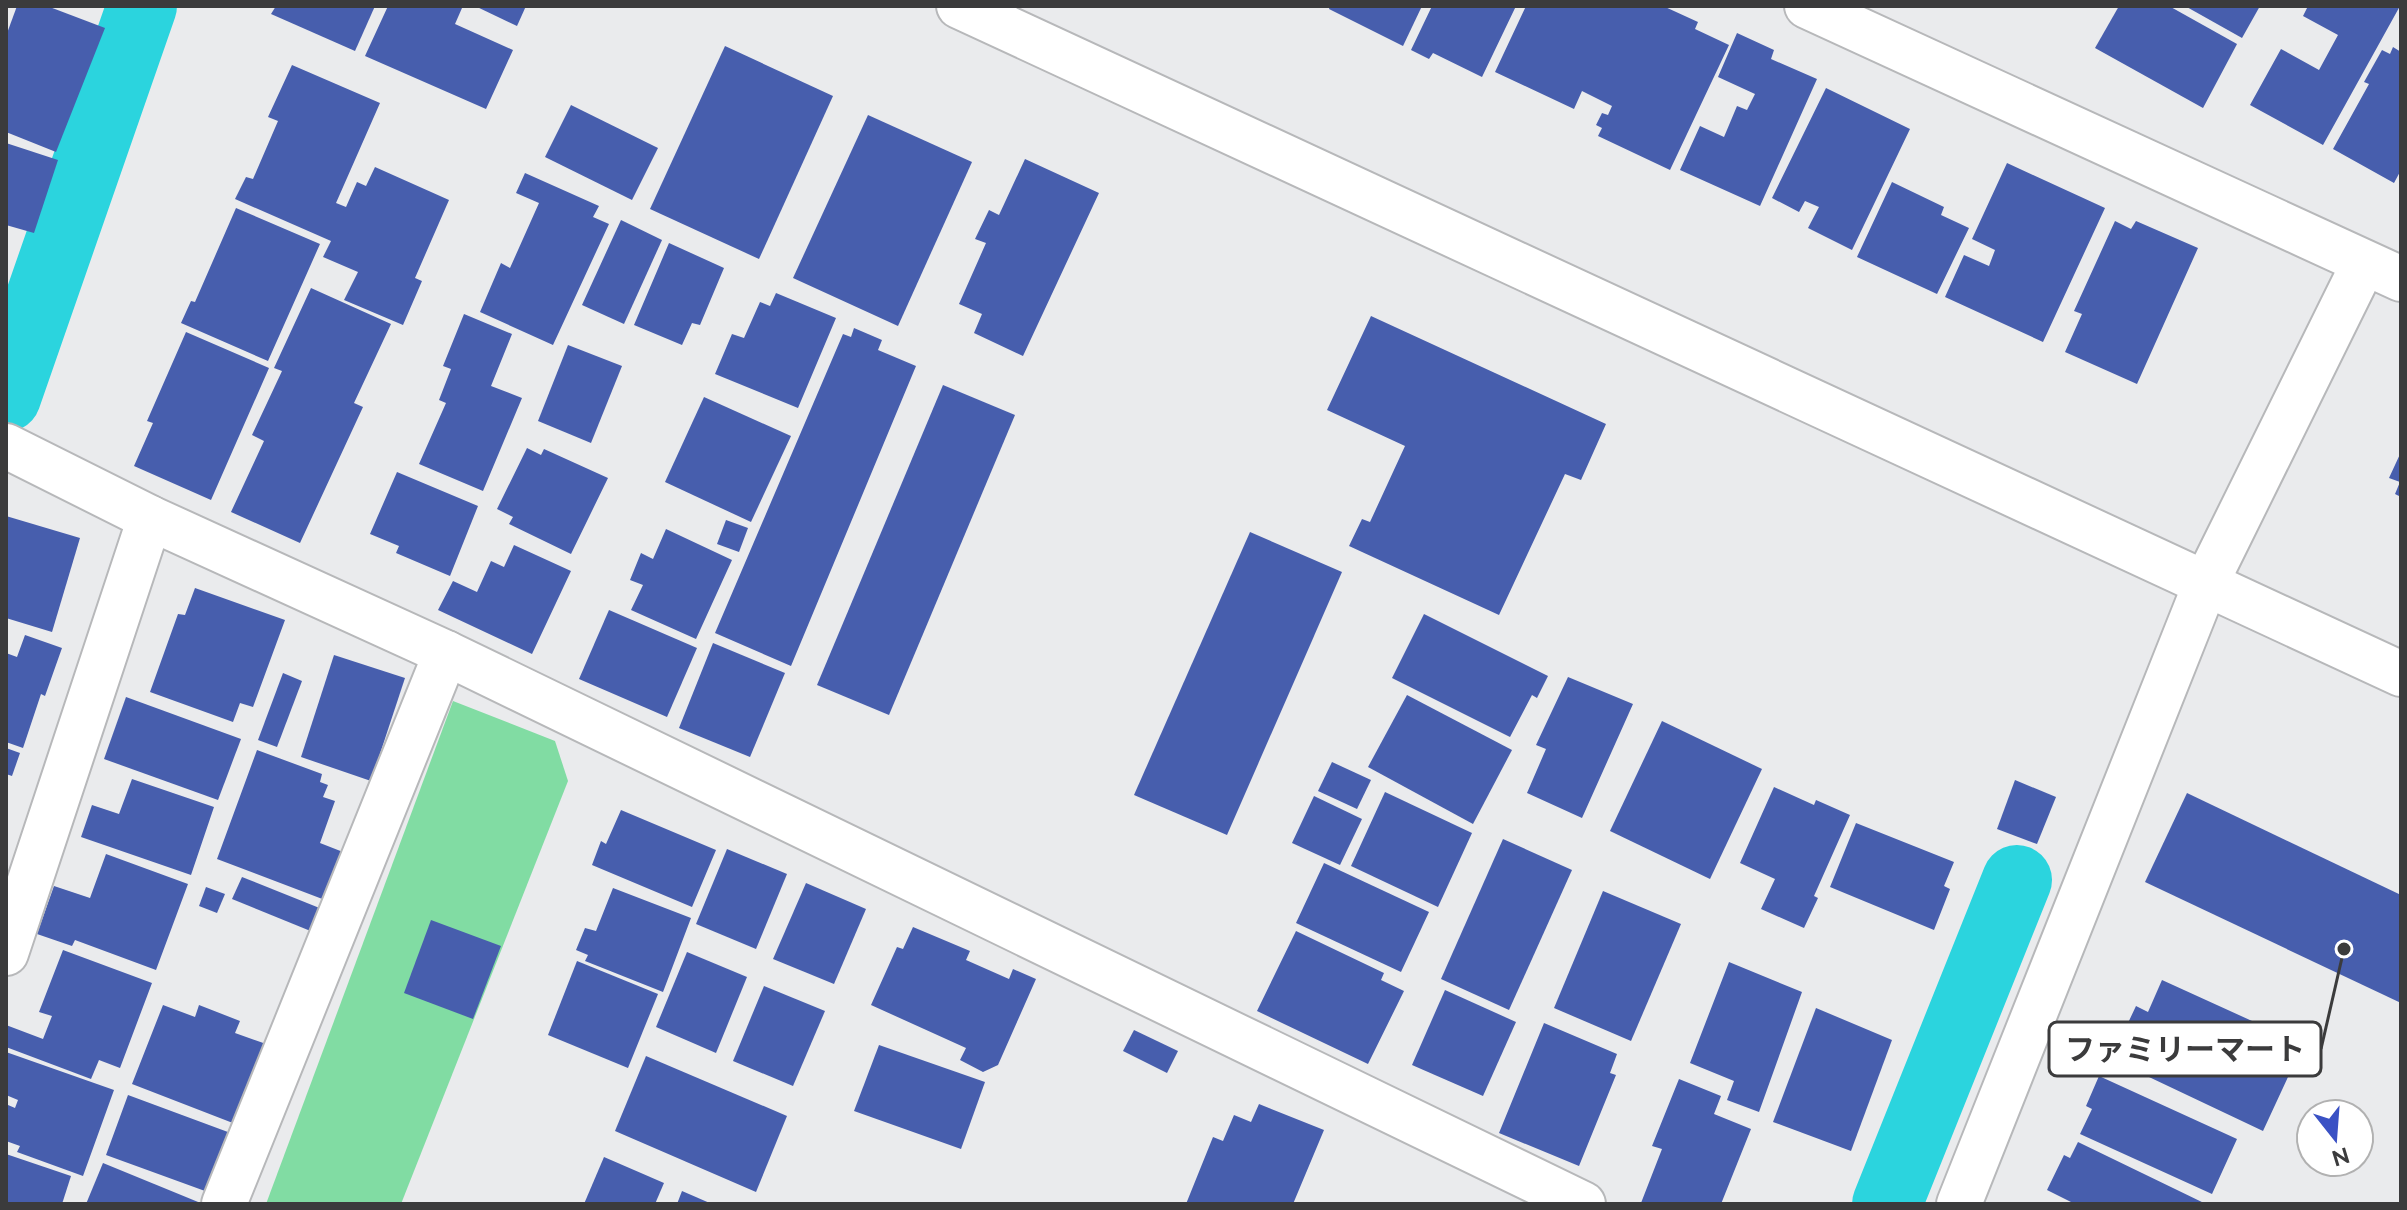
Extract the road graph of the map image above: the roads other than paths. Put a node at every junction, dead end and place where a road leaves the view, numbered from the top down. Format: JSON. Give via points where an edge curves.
{"nodes":[{"id":1,"x":959,"y":6,"type":"edge"},
{"id":2,"x":1807,"y":6,"type":"edge"},
{"id":3,"x":2383,"y":271,"type":"edge"},
{"id":4,"x":6,"y":446,"type":"edge"},
{"id":5,"x":150,"y":518,"type":"junction"},
{"id":6,"x":2206,"y":583,"type":"junction"},
{"id":7,"x":446,"y":653,"type":"junction"},
{"id":8,"x":2401,"y":674,"type":"edge"},
{"id":9,"x":6,"y":953,"type":"edge"},
{"id":10,"x":224,"y":1204,"type":"edge"},
{"id":11,"x":1583,"y":1204,"type":"edge"},
{"id":12,"x":1959,"y":1204,"type":"edge"}],
"edges":[{"from":1,"to":6,"type":"street"},
{"from":2,"to":3,"type":"street"},
{"from":3,"to":6,"type":"street"},
{"from":4,"to":5,"type":"street"},
{"from":5,"to":7,"type":"street"},
{"from":5,"to":9,"type":"street"},
{"from":6,"to":8,"type":"street"},
{"from":6,"to":12,"type":"street"},
{"from":7,"to":10,"type":"street"},
{"from":7,"to":11,"type":"street"}]}
